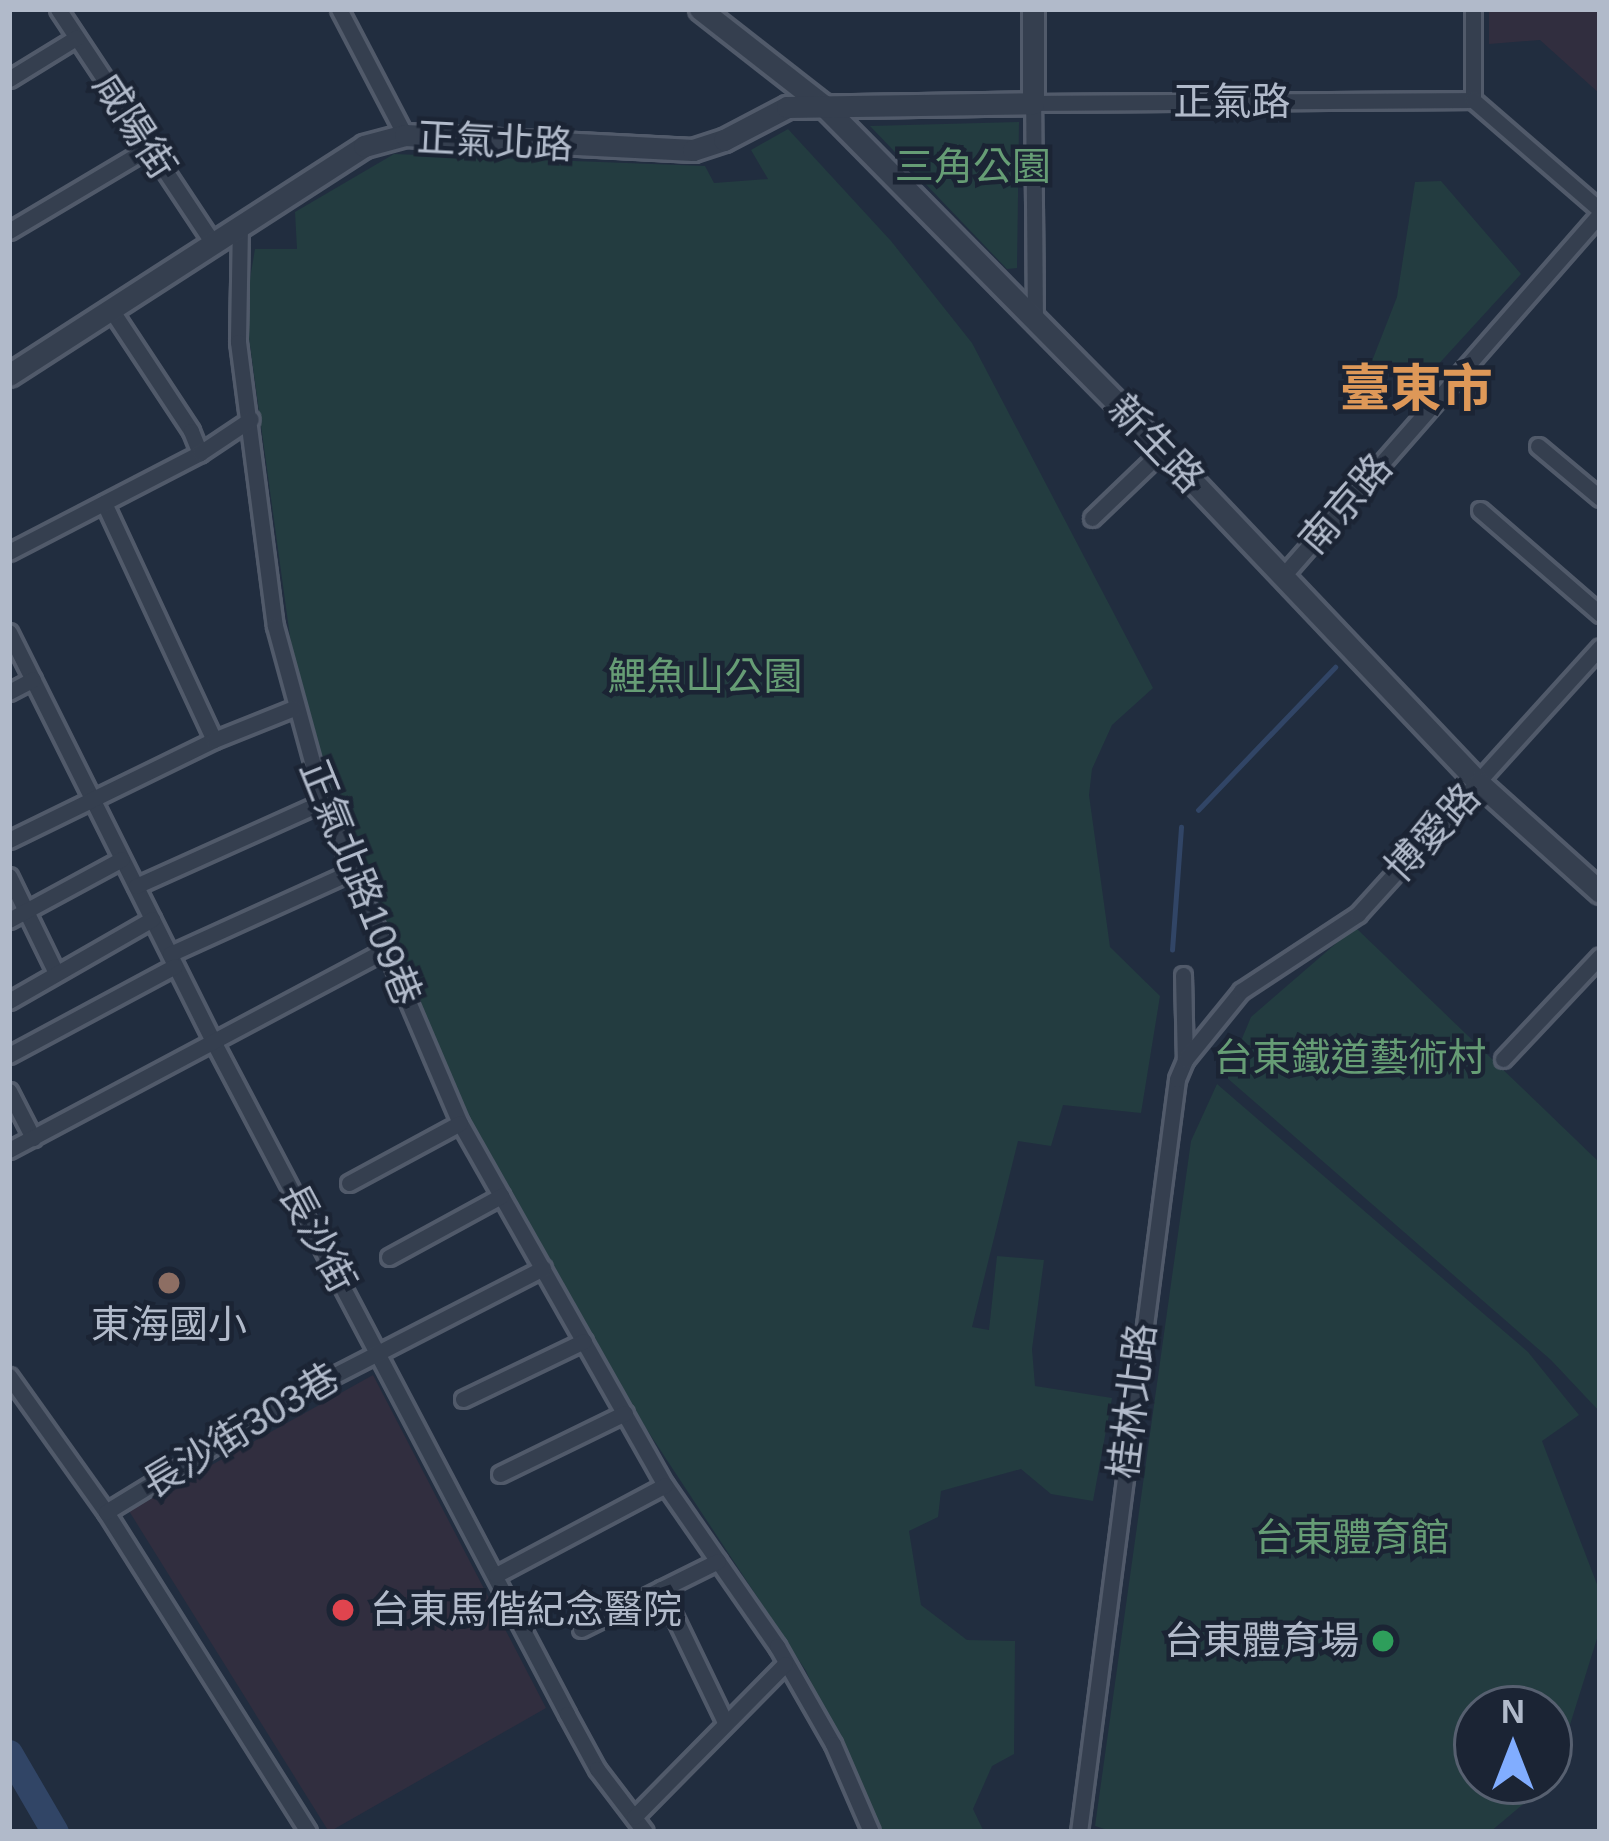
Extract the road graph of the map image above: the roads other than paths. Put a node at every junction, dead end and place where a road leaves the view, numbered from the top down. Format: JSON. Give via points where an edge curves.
{"nodes":[{"id":1,"x":58,"y":9,"type":"edge"},
{"id":2,"x":339,"y":9,"type":"edge"},
{"id":3,"x":1033,"y":9,"type":"edge"},
{"id":4,"x":1473,"y":9,"type":"edge"},
{"id":5,"x":702,"y":10,"type":"edge"},
{"id":6,"x":76,"y":38,"type":"junction"},
{"id":7,"x":9,"y":79,"type":"edge"},
{"id":8,"x":1473,"y":100,"type":"junction"},
{"id":9,"x":1033,"y":103,"type":"junction"},
{"id":10,"x":823,"y":105,"type":"junction"},
{"id":11,"x":405,"y":135,"type":"junction"},
{"id":12,"x":147,"y":149,"type":"junction"},
{"id":13,"x":1600,"y":212,"type":"edge"},
{"id":14,"x":240,"y":224,"type":"junction"},
{"id":15,"x":9,"y":231,"type":"edge"},
{"id":16,"x":212,"y":242,"type":"junction"},
{"id":17,"x":110,"y":308,"type":"junction"},
{"id":18,"x":1035,"y":319,"type":"junction"},
{"id":19,"x":11,"y":369,"type":"edge"},
{"id":20,"x":251,"y":419,"type":"junction"},
{"id":21,"x":1538,"y":446,"type":"dead end"},
{"id":22,"x":1163,"y":450,"type":"junction"},
{"id":23,"x":200,"y":453,"type":"junction"},
{"id":24,"x":1600,"y":498,"type":"edge"},
{"id":25,"x":104,"y":503,"type":"junction"},
{"id":26,"x":1480,"y":510,"type":"dead end"},
{"id":27,"x":1093,"y":518,"type":"dead end"},
{"id":28,"x":9,"y":552,"type":"edge"},
{"id":29,"x":1282,"y":578,"type":"junction"},
{"id":30,"x":1600,"y":614,"type":"edge"},
{"id":31,"x":9,"y":632,"type":"edge"},
{"id":32,"x":1600,"y":647,"type":"edge"},
{"id":33,"x":33,"y":679,"type":"junction"},
{"id":34,"x":9,"y":692,"type":"edge"},
{"id":35,"x":294,"y":707,"type":"junction"},
{"id":36,"x":214,"y":740,"type":"junction"},
{"id":37,"x":1479,"y":783,"type":"junction"},
{"id":38,"x":91,"y":796,"type":"junction"},
{"id":39,"x":323,"y":802,"type":"junction"},
{"id":40,"x":9,"y":840,"type":"edge"},
{"id":41,"x":122,"y":859,"type":"junction"},
{"id":42,"x":351,"y":872,"type":"junction"},
{"id":43,"x":9,"y":876,"type":"edge"},
{"id":44,"x":136,"y":886,"type":"junction"},
{"id":45,"x":1600,"y":892,"type":"edge"},
{"id":46,"x":27,"y":910,"type":"junction"},
{"id":47,"x":152,"y":919,"type":"junction"},
{"id":48,"x":9,"y":920,"type":"edge"},
{"id":49,"x":383,"y":951,"type":"junction"},
{"id":50,"x":1600,"y":956,"type":"edge"},
{"id":51,"x":173,"y":960,"type":"junction"},
{"id":52,"x":56,"y":973,"type":"junction"},
{"id":53,"x":1183,"y":975,"type":"dead end"},
{"id":54,"x":1241,"y":992,"type":"joint"},
{"id":55,"x":9,"y":1001,"type":"edge"},
{"id":56,"x":214,"y":1043,"type":"junction"},
{"id":57,"x":9,"y":1055,"type":"edge"},
{"id":58,"x":1185,"y":1060,"type":"junction"},
{"id":59,"x":1503,"y":1060,"type":"dead end"},
{"id":60,"x":9,"y":1091,"type":"edge"},
{"id":61,"x":460,"y":1123,"type":"junction"},
{"id":62,"x":33,"y":1138,"type":"junction"},
{"id":63,"x":9,"y":1150,"type":"edge"},
{"id":64,"x":349,"y":1183,"type":"dead end"},
{"id":65,"x":501,"y":1196,"type":"junction"},
{"id":66,"x":389,"y":1257,"type":"dead end"},
{"id":67,"x":543,"y":1268,"type":"junction"},
{"id":68,"x":584,"y":1341,"type":"junction"},
{"id":69,"x":376,"y":1351,"type":"junction"},
{"id":70,"x":9,"y":1376,"type":"edge"},
{"id":71,"x":463,"y":1399,"type":"dead end"},
{"id":72,"x":625,"y":1413,"type":"junction"},
{"id":73,"x":500,"y":1474,"type":"dead end"},
{"id":74,"x":665,"y":1485,"type":"junction"},
{"id":75,"x":106,"y":1512,"type":"junction"},
{"id":76,"x":718,"y":1561,"type":"junction"},
{"id":77,"x":496,"y":1575,"type":"junction"},
{"id":78,"x":661,"y":1589,"type":"junction"},
{"id":79,"x":581,"y":1629,"type":"dead end"},
{"id":80,"x":785,"y":1664,"type":"junction"},
{"id":81,"x":725,"y":1722,"type":"junction"},
{"id":82,"x":641,"y":1828,"type":"edge"},
{"id":83,"x":308,"y":1832,"type":"edge"},
{"id":84,"x":871,"y":1832,"type":"edge"},
{"id":85,"x":1079,"y":1832,"type":"edge"}],
"edges":[{"from":1,"to":6,"type":"street","name":"咸陽街"},
{"from":2,"to":11,"type":"street"},
{"from":3,"to":9,"type":"street"},
{"from":4,"to":8,"type":"street"},
{"from":5,"to":10,"type":"street","name":"新生路"},
{"from":6,"to":7,"type":"street"},
{"from":6,"to":12,"type":"street","name":"咸陽街"},
{"from":8,"to":9,"type":"street","name":"正氣路"},
{"from":8,"to":13,"type":"street"},
{"from":9,"to":10,"type":"street","name":"正氣路"},
{"from":9,"to":18,"type":"street"},
{"from":10,"to":11,"type":"street","name":"正氣北路","via":[[787,107],[693,150]]},
{"from":10,"to":18,"type":"street","name":"新生路"},
{"from":11,"to":14,"type":"street","name":"正氣北路","via":[[364,146]]},
{"from":12,"to":15,"type":"street"},
{"from":12,"to":16,"type":"street","name":"咸陽街"},
{"from":13,"to":29,"type":"street","name":"南京路"},
{"from":14,"to":16,"type":"street","name":"正氣北路"},
{"from":14,"to":20,"type":"street","name":"正氣北路109巷","via":[[238,342]]},
{"from":16,"to":17,"type":"street","name":"正氣北路"},
{"from":17,"to":19,"type":"street","name":"正氣北路"},
{"from":17,"to":23,"type":"street"},
{"from":18,"to":22,"type":"street","name":"新生路"},
{"from":20,"to":23,"type":"street"},
{"from":20,"to":35,"type":"street","name":"正氣北路109巷","via":[[275,626]]},
{"from":21,"to":24,"type":"street"},
{"from":22,"to":27,"type":"street"},
{"from":22,"to":29,"type":"street","name":"新生路"},
{"from":23,"to":25,"type":"street"},
{"from":25,"to":28,"type":"street"},
{"from":25,"to":36,"type":"street"},
{"from":26,"to":30,"type":"street"},
{"from":29,"to":37,"type":"street","name":"新生路"},
{"from":31,"to":33,"type":"street","name":"長沙街"},
{"from":32,"to":37,"type":"street","name":"博愛路"},
{"from":33,"to":34,"type":"street"},
{"from":33,"to":38,"type":"street","name":"長沙街"},
{"from":35,"to":36,"type":"street"},
{"from":35,"to":39,"type":"street","name":"正氣北路109巷"},
{"from":36,"to":38,"type":"street"},
{"from":37,"to":45,"type":"street","name":"新生路"},
{"from":37,"to":54,"type":"street","name":"博愛路","via":[[1358,914]]},
{"from":38,"to":40,"type":"street"},
{"from":38,"to":41,"type":"street","name":"長沙街"},
{"from":39,"to":42,"type":"street","name":"正氣北路109巷"},
{"from":39,"to":44,"type":"street"},
{"from":41,"to":44,"type":"street","name":"長沙街"},
{"from":41,"to":46,"type":"street"},
{"from":42,"to":49,"type":"street","name":"正氣北路109巷"},
{"from":42,"to":51,"type":"street"},
{"from":43,"to":46,"type":"street"},
{"from":44,"to":47,"type":"street","name":"長沙街"},
{"from":46,"to":48,"type":"street"},
{"from":46,"to":52,"type":"street"},
{"from":47,"to":51,"type":"street","name":"長沙街"},
{"from":47,"to":52,"type":"street"},
{"from":49,"to":56,"type":"street"},
{"from":49,"to":61,"type":"street","name":"正氣北路109巷"},
{"from":50,"to":59,"type":"street"},
{"from":51,"to":56,"type":"street","name":"長沙街"},
{"from":51,"to":57,"type":"street"},
{"from":52,"to":55,"type":"street"},
{"from":53,"to":58,"type":"street"},
{"from":54,"to":58,"type":"street","name":"桂林北路"},
{"from":56,"to":62,"type":"street"},
{"from":56,"to":69,"type":"street","name":"長沙街"},
{"from":58,"to":85,"type":"street","name":"桂林北路","via":[[1168,1134]]},
{"from":60,"to":62,"type":"street"},
{"from":61,"to":64,"type":"street"},
{"from":61,"to":65,"type":"street","name":"正氣北路109巷"},
{"from":62,"to":63,"type":"street"},
{"from":65,"to":66,"type":"street"},
{"from":65,"to":67,"type":"street","name":"正氣北路109巷"},
{"from":67,"to":68,"type":"street","name":"正氣北路109巷"},
{"from":67,"to":69,"type":"street","name":"長沙街303巷"},
{"from":68,"to":71,"type":"street"},
{"from":68,"to":72,"type":"street","name":"正氣北路109巷"},
{"from":69,"to":75,"type":"street","name":"長沙街303巷"},
{"from":69,"to":77,"type":"street","name":"長沙街"},
{"from":70,"to":75,"type":"street"},
{"from":72,"to":73,"type":"street"},
{"from":72,"to":74,"type":"street","name":"正氣北路109巷"},
{"from":74,"to":76,"type":"street","name":"正氣北路109巷"},
{"from":74,"to":77,"type":"street"},
{"from":75,"to":83,"type":"street"},
{"from":76,"to":78,"type":"street"},
{"from":76,"to":80,"type":"street","name":"正氣北路109巷"},
{"from":77,"to":82,"type":"street","name":"長沙街","via":[[597,1769]]},
{"from":78,"to":79,"type":"street"},
{"from":78,"to":81,"type":"street"},
{"from":80,"to":81,"type":"street"},
{"from":80,"to":84,"type":"street","name":"正氣北路109巷","via":[[833,1744]]},
{"from":81,"to":82,"type":"street"}]}
